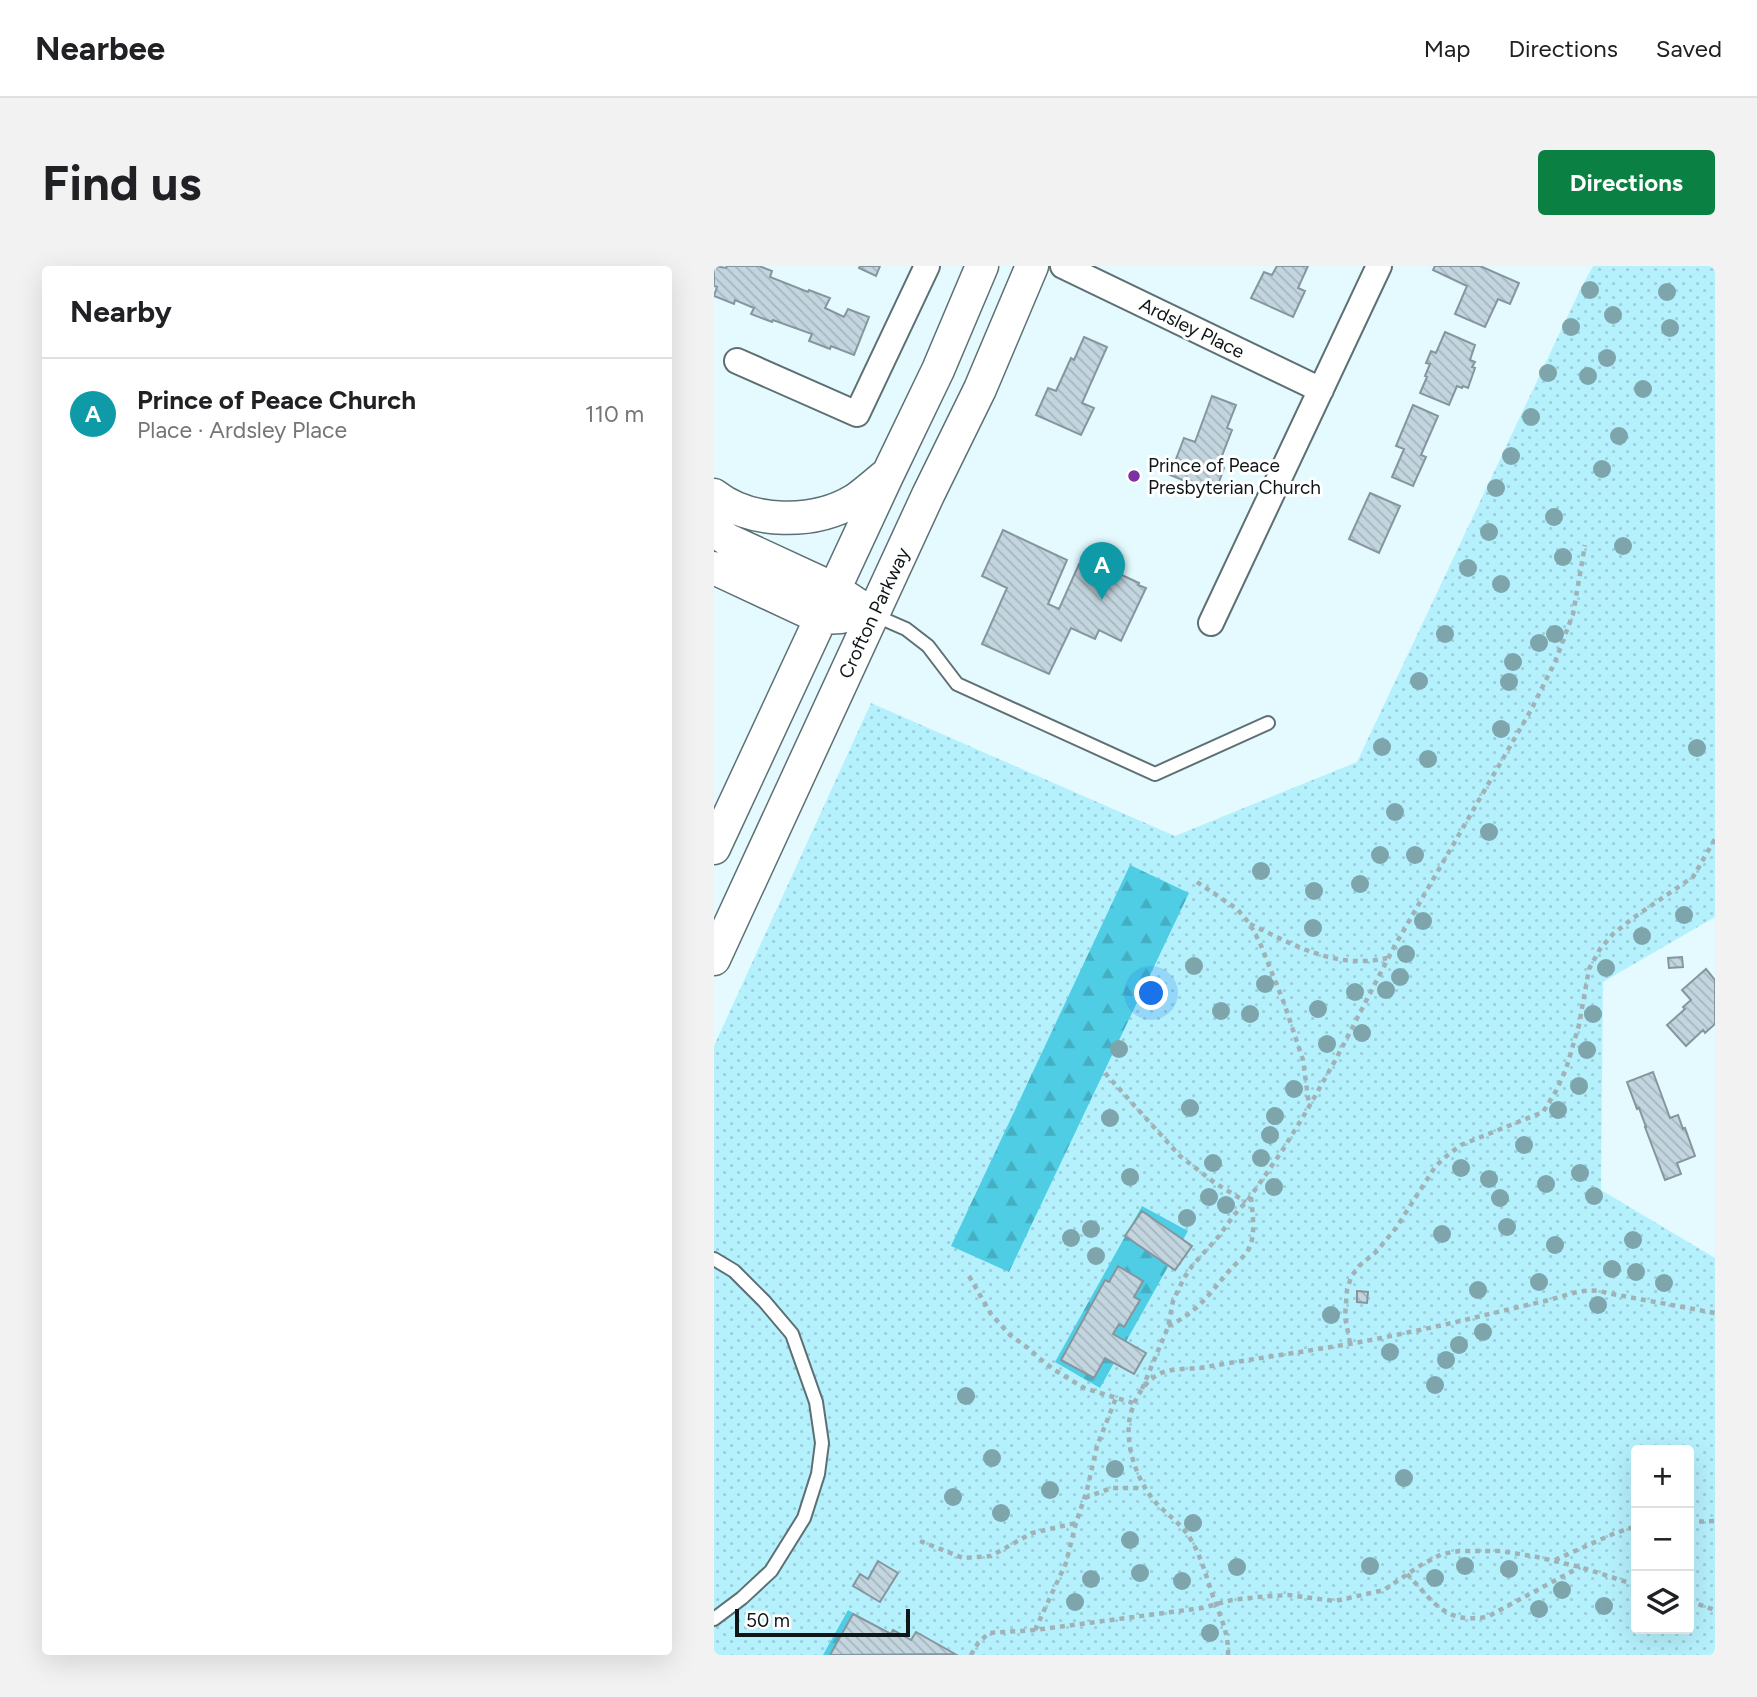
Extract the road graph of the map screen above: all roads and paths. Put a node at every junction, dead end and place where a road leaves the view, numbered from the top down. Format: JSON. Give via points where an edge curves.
{"nodes":[{"id":1,"x":927,"y":266,"type":"edge"},
{"id":2,"x":982,"y":266,"type":"edge"},
{"id":3,"x":1032,"y":266,"type":"edge"},
{"id":4,"x":1063,"y":266,"type":"edge"},
{"id":5,"x":1379,"y":266,"type":"edge"},
{"id":6,"x":737,"y":361,"type":"dead end"},
{"id":7,"x":1321,"y":390,"type":"junction"},
{"id":8,"x":887,"y":476,"type":"junction"},
{"id":9,"x":714,"y":495,"type":"edge"},
{"id":10,"x":714,"y":530,"type":"edge"},
{"id":11,"x":1585,"y":545,"type":"dead end"},
{"id":12,"x":714,"y":568,"type":"edge"},
{"id":13,"x":834,"y":589,"type":"junction"},
{"id":14,"x":873,"y":615,"type":"junction"},
{"id":15,"x":821,"y":618,"type":"junction"},
{"id":16,"x":1211,"y":623,"type":"dead end"},
{"id":17,"x":1268,"y":723,"type":"dead end"},
{"id":18,"x":1715,"y":839,"type":"edge"},
{"id":19,"x":714,"y":848,"type":"edge"},
{"id":20,"x":1197,"y":882,"type":"dead end"},
{"id":21,"x":1250,"y":924,"type":"junction"},
{"id":22,"x":1388,"y":957,"type":"junction"},
{"id":23,"x":714,"y":959,"type":"edge"},
{"id":24,"x":1105,"y":1073,"type":"dead end"},
{"id":25,"x":1309,"y":1106,"type":"junction"},
{"id":26,"x":1251,"y":1196,"type":"junction"},
{"id":27,"x":1246,"y":1202,"type":"junction"},
{"id":28,"x":714,"y":1259,"type":"edge"},
{"id":29,"x":969,"y":1276,"type":"dead end"},
{"id":30,"x":1715,"y":1313,"type":"edge"},
{"id":31,"x":1168,"y":1327,"type":"junction"},
{"id":32,"x":1350,"y":1343,"type":"junction"},
{"id":33,"x":1142,"y":1389,"type":"junction"},
{"id":34,"x":1116,"y":1398,"type":"junction"},
{"id":35,"x":1133,"y":1403,"type":"junction"},
{"id":36,"x":1144,"y":1488,"type":"junction"},
{"id":37,"x":1085,"y":1498,"type":"junction"},
{"id":38,"x":1715,"y":1521,"type":"edge"},
{"id":39,"x":1076,"y":1522,"type":"junction"},
{"id":40,"x":1694,"y":1522,"type":"edge"},
{"id":41,"x":1631,"y":1528,"type":"edge"},
{"id":42,"x":920,"y":1541,"type":"dead end"},
{"id":43,"x":1554,"y":1561,"type":"junction"},
{"id":44,"x":1580,"y":1567,"type":"junction"},
{"id":45,"x":1407,"y":1574,"type":"junction"},
{"id":46,"x":1631,"y":1583,"type":"edge"},
{"id":47,"x":1694,"y":1603,"type":"edge"},
{"id":48,"x":1216,"y":1604,"type":"junction"},
{"id":49,"x":1715,"y":1610,"type":"edge"},
{"id":50,"x":714,"y":1619,"type":"edge"},
{"id":51,"x":1035,"y":1630,"type":"junction"},
{"id":52,"x":971,"y":1655,"type":"edge"},
{"id":53,"x":1228,"y":1655,"type":"edge"}],
"edges":[{"from":1,"to":6,"type":"street","via":[[857,414]]},
{"from":2,"to":8,"type":"street"},
{"from":3,"to":14,"type":"street","name":"Crofton Parkway","via":[[980,389]]},
{"from":4,"to":7,"type":"street","name":"Ardsley Place"},
{"from":5,"to":7,"type":"street"},
{"from":7,"to":16,"type":"street"},
{"from":8,"to":9,"type":"street","via":[[853,500],[807,516],[755,515]]},
{"from":8,"to":13,"type":"street"},
{"from":10,"to":13,"type":"street"},
{"from":11,"to":22,"type":"path","via":[[1573,614],[1555,662]]},
{"from":12,"to":15,"type":"street"},
{"from":13,"to":14,"type":"street"},
{"from":13,"to":15,"type":"street"},
{"from":14,"to":15,"type":"street"},
{"from":14,"to":17,"type":"lane","via":[[906,629],[928,646],[957,684],[1155,774]]},
{"from":14,"to":23,"type":"street","name":"Crofton Parkway"},
{"from":15,"to":19,"type":"street"},
{"from":18,"to":32,"type":"path","via":[[1693,877],[1633,918],[1600,949],[1589,969],[1566,1069],[1543,1112],[1461,1145],[1444,1158],[1396,1228],[1351,1277],[1345,1317]]},
{"from":20,"to":21,"type":"path","via":[[1237,909]]},
{"from":21,"to":22,"type":"path","via":[[1327,958],[1374,961]]},
{"from":21,"to":25,"type":"path","via":[[1303,1060]]},
{"from":22,"to":25,"type":"path"},
{"from":24,"to":27,"type":"path","via":[[1180,1156]]},
{"from":25,"to":26,"type":"path"},
{"from":26,"to":27,"type":"path"},
{"from":26,"to":31,"type":"path","via":[[1251,1244],[1208,1298]]},
{"from":27,"to":31,"type":"path","via":[[1188,1272],[1173,1301]]},
{"from":28,"to":50,"type":"lane","via":[[734,1271],[792,1334],[816,1402],[822,1443],[804,1518],[771,1571]]},
{"from":29,"to":34,"type":"path","via":[[991,1314],[1010,1335],[1063,1376]]},
{"from":30,"to":32,"type":"path","via":[[1596,1290]]},
{"from":31,"to":33,"type":"path"},
{"from":32,"to":33,"type":"path","via":[[1179,1369],[1159,1374]]},
{"from":33,"to":35,"type":"path"},
{"from":34,"to":35,"type":"path"},
{"from":34,"to":37,"type":"path","via":[[1097,1446]]},
{"from":35,"to":36,"type":"path","via":[[1130,1447]]},
{"from":36,"to":37,"type":"path","via":[[1111,1488]]},
{"from":36,"to":48,"type":"path","via":[[1185,1531],[1201,1559]]},
{"from":37,"to":39,"type":"path"},
{"from":38,"to":40,"type":"path"},
{"from":39,"to":42,"type":"path","via":[[1032,1533],[991,1556],[963,1558]]},
{"from":39,"to":51,"type":"path","via":[[1066,1563]]},
{"from":41,"to":43,"type":"path"},
{"from":43,"to":44,"type":"path"},
{"from":43,"to":45,"type":"path","via":[[1502,1551],[1458,1551]]},
{"from":44,"to":45,"type":"path","via":[[1487,1617],[1471,1620],[1442,1610]]},
{"from":44,"to":46,"type":"path"},
{"from":45,"to":48,"type":"path","via":[[1384,1590],[1335,1601],[1288,1595]]},
{"from":47,"to":49,"type":"path"},
{"from":48,"to":51,"type":"path"},
{"from":48,"to":53,"type":"path","via":[[1226,1626]]},
{"from":51,"to":52,"type":"path","via":[[989,1633]]}]}
